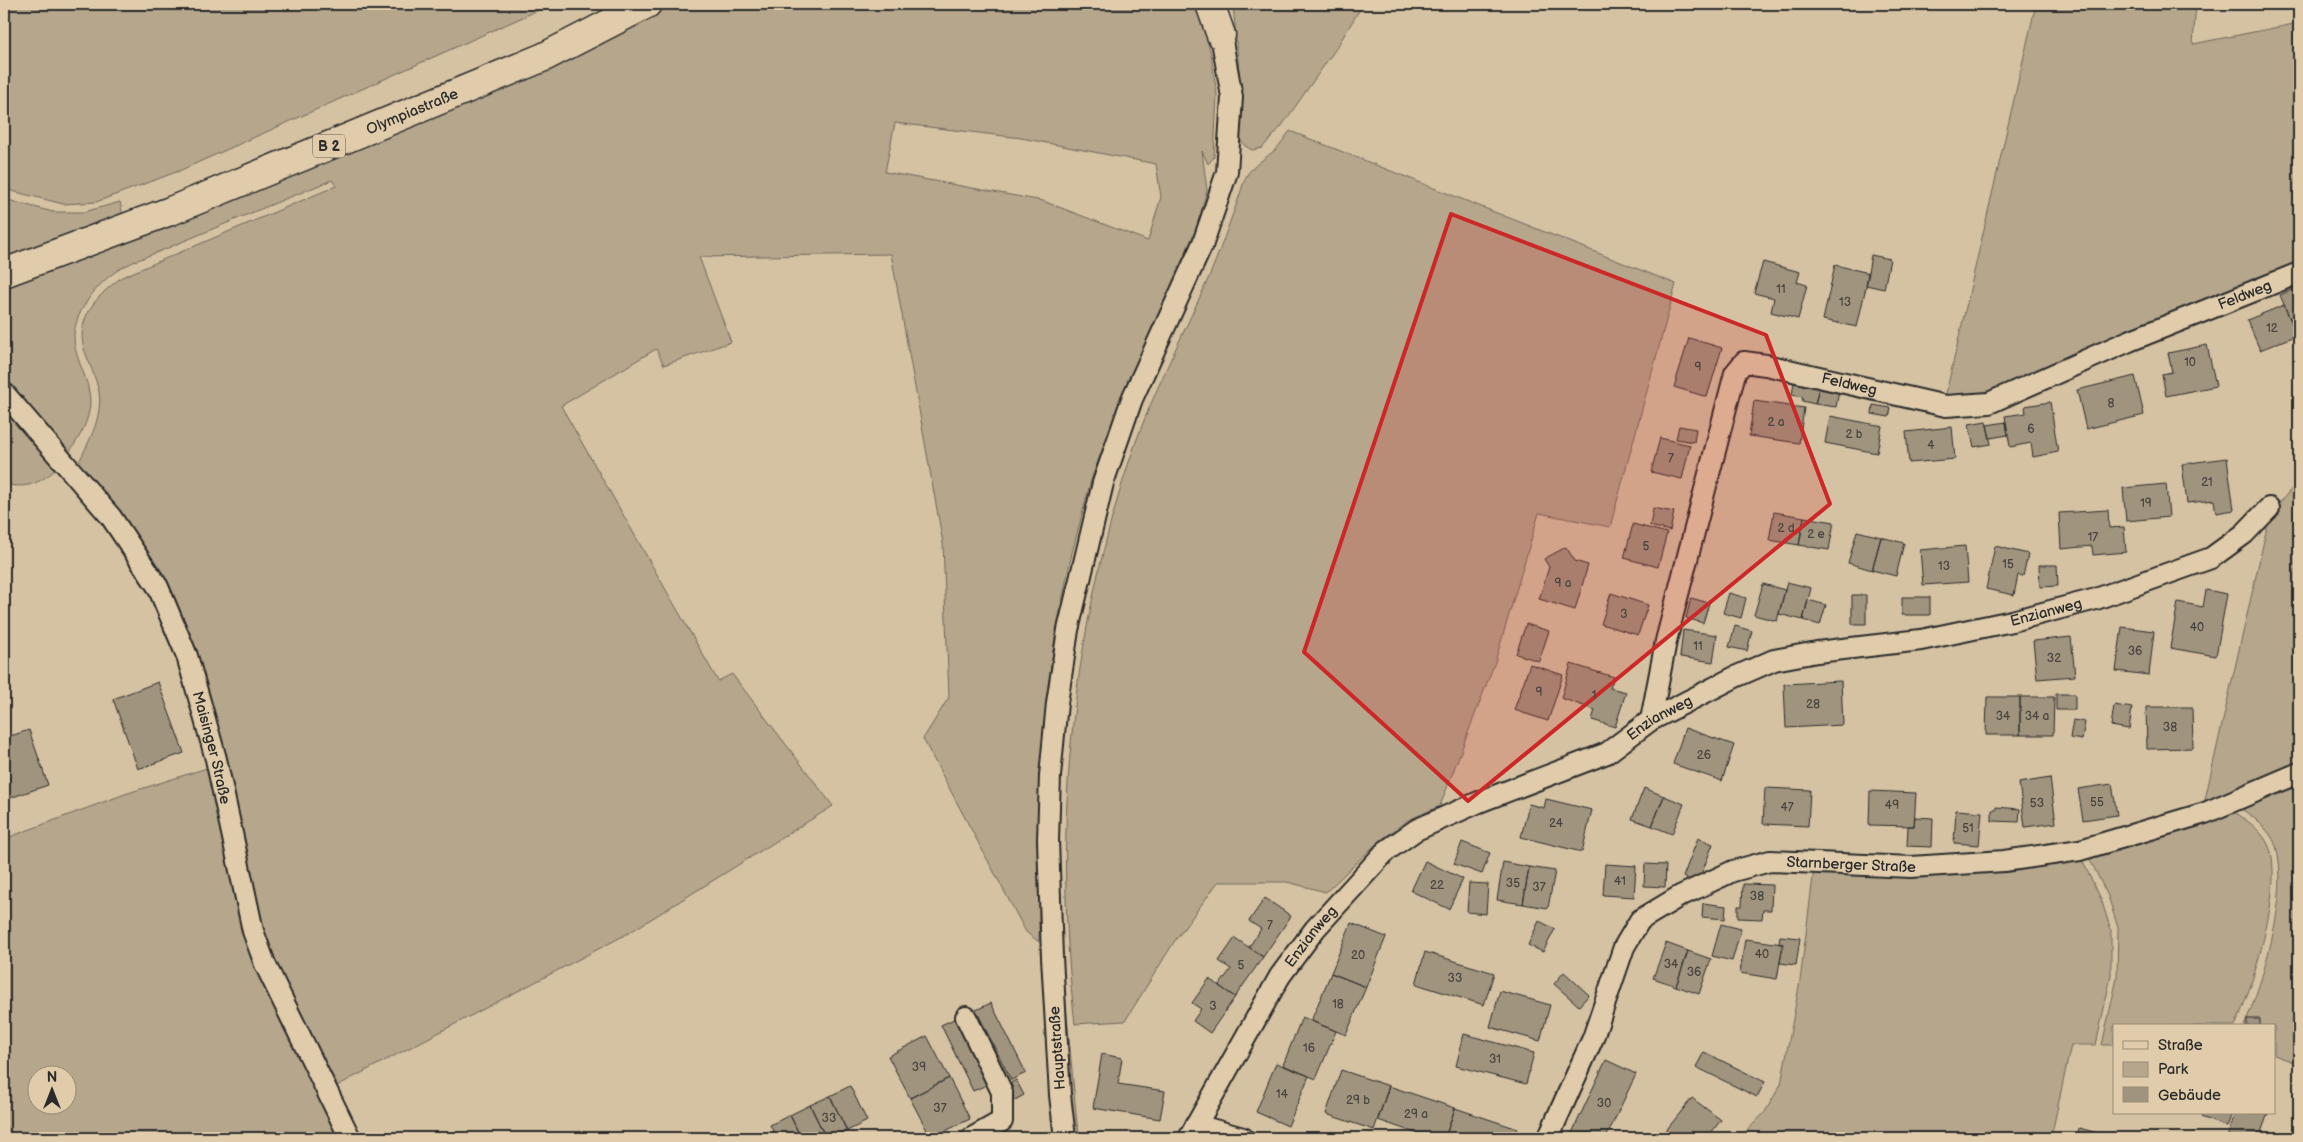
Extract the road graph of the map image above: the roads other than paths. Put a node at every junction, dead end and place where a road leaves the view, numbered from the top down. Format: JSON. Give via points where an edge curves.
{"nodes":[{"id":1,"x":647,"y":4,"type":"edge"},
{"id":2,"x":1210,"y":4,"type":"edge"},
{"id":3,"x":1224,"y":4,"type":"edge"},
{"id":4,"x":1221,"y":35,"type":"junction"},
{"id":5,"x":4,"y":273,"type":"edge"},
{"id":6,"x":2299,"y":273,"type":"edge"},
{"id":7,"x":4,"y":393,"type":"edge"},
{"id":8,"x":2269,"y":508,"type":"dead end"},
{"id":9,"x":1651,"y":720,"type":"junction"},
{"id":10,"x":2299,"y":773,"type":"edge"},
{"id":11,"x":966,"y":1017,"type":"dead end"},
{"id":12,"x":1192,"y":1132,"type":"edge"},
{"id":13,"x":984,"y":1135,"type":"edge"},
{"id":14,"x":350,"y":1138,"type":"edge"},
{"id":15,"x":1065,"y":1138,"type":"edge"},
{"id":16,"x":1243,"y":1138,"type":"edge"},
{"id":17,"x":1548,"y":1138,"type":"edge"}],
"edges":[{"from":1,"to":5,"type":"main road","name":"Olympiastraße","number":"B 2","via":[[534,61],[173,210]]},
{"from":2,"to":4,"type":"main road"},
{"from":3,"to":4,"type":"main road"},
{"from":4,"to":15,"type":"street","name":"Hauptstraße","via":[[1232,97],[1227,172],[1203,243],[1132,399],[1103,483],[1068,630],[1057,703],[1048,840],[1052,957]]},
{"from":6,"to":9,"type":"street","name":"Feldweg","via":[[2128,341],[1989,403],[1946,406],[1766,364],[1744,362],[1735,373],[1666,641]]},
{"from":7,"to":14,"type":"street","name":"Maisinger Straße","via":[[111,517],[158,587],[184,648],[202,705],[253,931],[265,964]]},
{"from":8,"to":9,"type":"street","name":"Enzianweg","via":[[2244,534],[2211,558],[2161,577],[2096,599],[1921,640],[1774,660]]},
{"from":9,"to":12,"type":"street","name":"Enzianweg","via":[[1607,753],[1479,802],[1416,830],[1386,851],[1315,929],[1280,976]]},
{"from":10,"to":17,"type":"street","name":"Starnberger Straße","via":[[2205,813],[2080,850],[2004,861],[1911,867],[1770,861],[1733,871],[1680,896],[1640,920],[1624,947],[1593,1038]]},
{"from":11,"to":13,"type":"street","via":[[1002,1092],[1002,1121]]},
{"from":12,"to":16,"type":"street"}]}
